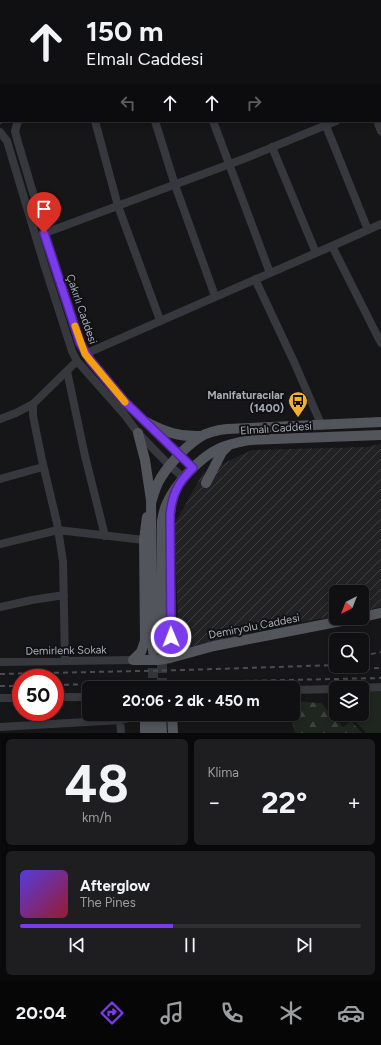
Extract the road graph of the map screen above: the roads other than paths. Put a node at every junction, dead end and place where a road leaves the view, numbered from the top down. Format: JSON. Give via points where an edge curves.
{"nodes":[{"id":1,"x":16,"y":122,"type":"edge"},
{"id":2,"x":95,"y":122,"type":"edge"},
{"id":3,"x":155,"y":122,"type":"edge"},
{"id":4,"x":213,"y":122,"type":"edge"},
{"id":5,"x":324,"y":123,"type":"edge"},
{"id":6,"x":0,"y":132,"type":"edge"},
{"id":7,"x":272,"y":147,"type":"junction"},
{"id":8,"x":228,"y":164,"type":"junction"},
{"id":9,"x":175,"y":185,"type":"junction"},
{"id":10,"x":118,"y":206,"type":"junction"},
{"id":11,"x":381,"y":224,"type":"edge"},
{"id":12,"x":368,"y":230,"type":"junction"},
{"id":13,"x":44,"y":233,"type":"junction"},
{"id":14,"x":332,"y":246,"type":"junction"},
{"id":15,"x":316,"y":253,"type":"junction"},
{"id":16,"x":270,"y":273,"type":"junction"},
{"id":17,"x":255,"y":279,"type":"junction"},
{"id":18,"x":215,"y":296,"type":"junction"},
{"id":19,"x":160,"y":320,"type":"junction"},
{"id":20,"x":380,"y":337,"type":"edge"},
{"id":21,"x":85,"y":354,"type":"junction"},
{"id":22,"x":77,"y":360,"type":"junction"},
{"id":23,"x":67,"y":371,"type":"junction"},
{"id":24,"x":33,"y":404,"type":"junction"},
{"id":25,"x":0,"y":419,"type":"edge"},
{"id":26,"x":146,"y":422,"type":"junction"},
{"id":27,"x":381,"y":422,"type":"edge"},
{"id":28,"x":321,"y":424,"type":"junction"},
{"id":29,"x":138,"y":433,"type":"junction"},
{"id":30,"x":381,"y":435,"type":"edge"},
{"id":31,"x":201,"y":436,"type":"junction"},
{"id":32,"x":229,"y":445,"type":"junction"},
{"id":33,"x":180,"y":456,"type":"junction"},
{"id":34,"x":43,"y":466,"type":"junction"},
{"id":35,"x":170,"y":466,"type":"junction"},
{"id":36,"x":193,"y":468,"type":"junction"},
{"id":37,"x":0,"y":479,"type":"edge"},
{"id":38,"x":181,"y":482,"type":"junction"},
{"id":39,"x":206,"y":483,"type":"dead end"},
{"id":40,"x":151,"y":504,"type":"junction"},
{"id":41,"x":58,"y":530,"type":"junction"},
{"id":42,"x":105,"y":536,"type":"junction"},
{"id":43,"x":144,"y":540,"type":"junction"},
{"id":44,"x":0,"y":544,"type":"edge"},
{"id":45,"x":64,"y":595,"type":"junction"},
{"id":46,"x":0,"y":607,"type":"edge"},
{"id":47,"x":381,"y":613,"type":"edge"},
{"id":48,"x":369,"y":616,"type":"edge"},
{"id":49,"x":329,"y":623,"type":"edge"},
{"id":50,"x":182,"y":654,"type":"junction"},
{"id":51,"x":65,"y":660,"type":"junction"},
{"id":52,"x":133,"y":660,"type":"junction"},
{"id":53,"x":0,"y":662,"type":"edge"},
{"id":54,"x":381,"y":687,"type":"edge"},
{"id":55,"x":369,"y":688,"type":"edge"},
{"id":56,"x":329,"y":689,"type":"edge"},
{"id":57,"x":300,"y":690,"type":"edge"},
{"id":58,"x":64,"y":697,"type":"edge"},
{"id":59,"x":82,"y":697,"type":"edge"},
{"id":60,"x":0,"y":698,"type":"edge"},
{"id":61,"x":12,"y":698,"type":"edge"},
{"id":62,"x":103,"y":721,"type":"edge"},
{"id":63,"x":120,"y":721,"type":"edge"},
{"id":64,"x":148,"y":721,"type":"edge"},
{"id":65,"x":151,"y":721,"type":"edge"},
{"id":66,"x":154,"y":721,"type":"edge"},
{"id":67,"x":172,"y":721,"type":"edge"},
{"id":68,"x":0,"y":727,"type":"edge"},
{"id":69,"x":121,"y":733,"type":"edge"},
{"id":70,"x":145,"y":733,"type":"edge"},
{"id":71,"x":154,"y":733,"type":"edge"},
{"id":72,"x":162,"y":733,"type":"edge"},
{"id":73,"x":173,"y":733,"type":"edge"}],
"edges":[{"from":1,"to":13,"type":"street","name":"Çakırlı Caddesi","via":[[17,139]]},
{"from":2,"to":10,"type":"street"},
{"from":3,"to":9,"type":"street"},
{"from":4,"to":8,"type":"street"},
{"from":5,"to":7,"type":"street"},
{"from":5,"to":12,"type":"street"},
{"from":6,"to":22,"type":"street","name":"Çakırlı Caddesi","via":[[7,141],[72,352]]},
{"from":7,"to":8,"type":"street"},
{"from":7,"to":15,"type":"street"},
{"from":8,"to":9,"type":"street"},
{"from":8,"to":16,"type":"street"},
{"from":9,"to":10,"type":"street"},
{"from":9,"to":18,"type":"street"},
{"from":10,"to":13,"type":"street"},
{"from":10,"to":19,"type":"street"},
{"from":11,"to":12,"type":"street"},
{"from":12,"to":14,"type":"street"},
{"from":13,"to":21,"type":"street","name":"Çakırlı Caddesi"},
{"from":14,"to":15,"type":"street"},
{"from":14,"to":20,"type":"street"},
{"from":15,"to":16,"type":"street"},
{"from":16,"to":17,"type":"street"},
{"from":17,"to":18,"type":"street"},
{"from":17,"to":28,"type":"street"},
{"from":18,"to":19,"type":"street"},
{"from":19,"to":21,"type":"street"},
{"from":21,"to":26,"type":"street","name":"Çakırlı Caddesi","via":[[125,402]]},
{"from":22,"to":23,"type":"street"},
{"from":22,"to":29,"type":"street","name":"Çakırlı Caddesi"},
{"from":23,"to":24,"type":"street"},
{"from":23,"to":42,"type":"street"},
{"from":24,"to":25,"type":"street"},
{"from":24,"to":34,"type":"street","via":[[32,416]]},
{"from":26,"to":31,"type":"main road","via":[[177,435]]},
{"from":26,"to":33,"type":"street","name":"Çakırlı Caddesi"},
{"from":27,"to":28,"type":"main road","name":"Elmalı Caddesi"},
{"from":28,"to":31,"type":"main road","name":"Elmalı Caddesi","via":[[236,428]]},
{"from":29,"to":35,"type":"street","name":"Çakırlı Caddesi"},
{"from":29,"to":40,"type":"main road","via":[[145,460]]},
{"from":30,"to":32,"type":"main road","name":"Elmalı Caddesi","via":[[250,440]]},
{"from":31,"to":33,"type":"main road","name":"Elmalı Caddesi"},
{"from":32,"to":36,"type":"main road","name":"Elmalı Caddesi","via":[[212,452]]},
{"from":32,"to":39,"type":"main road","via":[[222,452]]},
{"from":33,"to":35,"type":"main road","name":"Elmalı Caddesi"},
{"from":33,"to":36,"type":"street","name":"Çakırlı Caddesi"},
{"from":34,"to":37,"type":"street"},
{"from":34,"to":41,"type":"street"},
{"from":35,"to":38,"type":"street","name":"Çakırlı Caddesi"},
{"from":35,"to":40,"type":"main road","via":[[158,482]]},
{"from":36,"to":38,"type":"main road","name":"Elmalı Caddesi"},
{"from":38,"to":40,"type":"main road","via":[[166,504],[162,521],[157,651]]},
{"from":38,"to":50,"type":"main road","via":[[172,503],[169,521],[171,637],[174,648]]},
{"from":40,"to":43,"type":"main road"},
{"from":41,"to":42,"type":"street"},
{"from":41,"to":44,"type":"street"},
{"from":41,"to":45,"type":"street","via":[[63,561]]},
{"from":42,"to":43,"type":"street"},
{"from":43,"to":52,"type":"main road","via":[[145,641],[141,652]]},
{"from":45,"to":46,"type":"street"},
{"from":45,"to":51,"type":"street"},
{"from":47,"to":48,"type":"main road"},
{"from":49,"to":50,"type":"main road","name":"Demiryolu Caddesi"},
{"from":50,"to":52,"type":"main road","name":"Demiryolu Caddesi","via":[[158,660]]},
{"from":51,"to":52,"type":"street","name":"Demirlenk Sokak"},
{"from":51,"to":53,"type":"street","name":"Demirlenk Sokak"},
{"from":54,"to":55,"type":"street"},
{"from":56,"to":57,"type":"street"},
{"from":58,"to":59,"type":"street"},
{"from":60,"to":61,"type":"street"},
{"from":62,"to":68,"type":"street"},
{"from":63,"to":69,"type":"street"},
{"from":64,"to":70,"type":"main road"},
{"from":65,"to":71,"type":"main road"},
{"from":66,"to":72,"type":"main road"},
{"from":67,"to":73,"type":"main road"}]}
